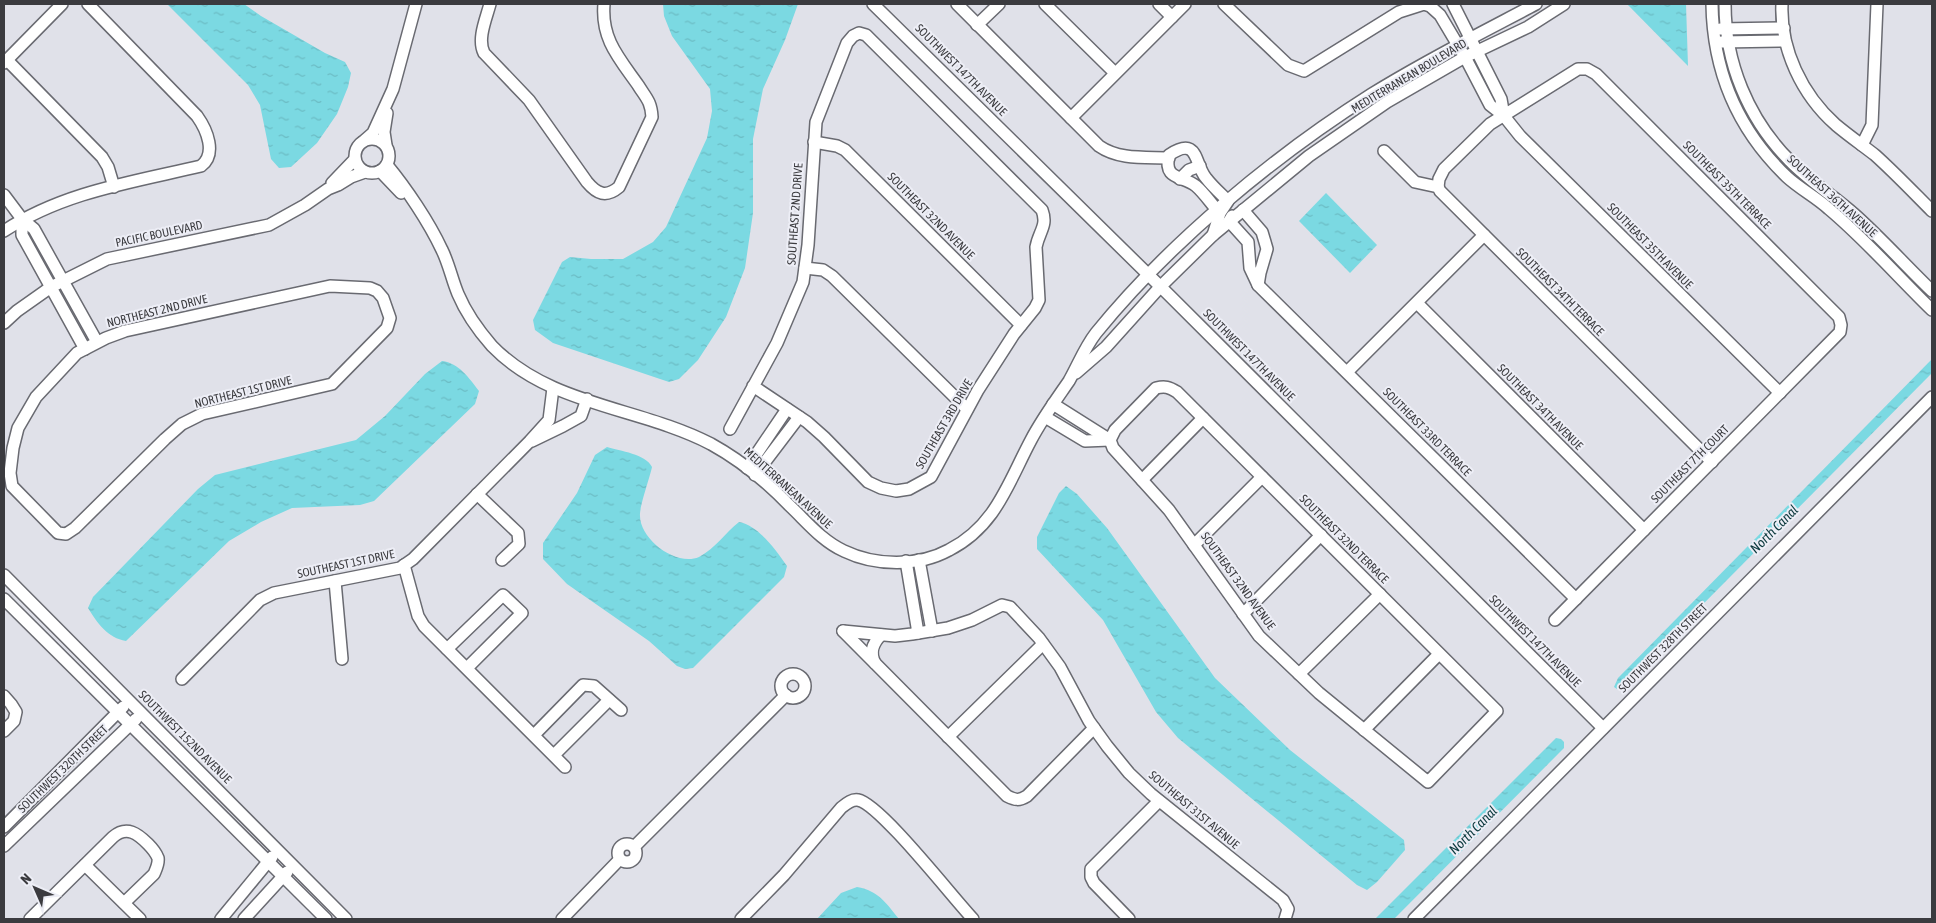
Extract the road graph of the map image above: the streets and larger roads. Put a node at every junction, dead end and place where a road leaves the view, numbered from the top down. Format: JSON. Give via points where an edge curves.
{"nodes":[{"id":1,"x":62,"y":4,"type":"edge"},
{"id":2,"x":88,"y":4,"type":"edge"},
{"id":3,"x":416,"y":4,"type":"edge"},
{"id":4,"x":490,"y":4,"type":"edge"},
{"id":5,"x":604,"y":4,"type":"edge"},
{"id":6,"x":873,"y":4,"type":"edge"},
{"id":7,"x":957,"y":4,"type":"edge"},
{"id":8,"x":999,"y":4,"type":"edge"},
{"id":9,"x":1045,"y":4,"type":"edge"},
{"id":10,"x":1159,"y":4,"type":"edge"},
{"id":11,"x":1185,"y":4,"type":"edge"},
{"id":12,"x":1422,"y":4,"type":"edge"},
{"id":13,"x":1431,"y":4,"type":"edge"},
{"id":14,"x":1452,"y":4,"type":"edge"},
{"id":15,"x":1536,"y":4,"type":"edge"},
{"id":16,"x":1564,"y":4,"type":"edge"},
{"id":17,"x":1712,"y":4,"type":"edge"},
{"id":18,"x":1725,"y":4,"type":"edge"},
{"id":19,"x":1782,"y":4,"type":"edge"},
{"id":20,"x":1877,"y":4,"type":"edge"},
{"id":21,"x":1228,"y":5,"type":"edge"},
{"id":22,"x":1401,"y":8,"type":"edge"},
{"id":23,"x":1439,"y":13,"type":"junction"},
{"id":24,"x":1172,"y":17,"type":"junction"},
{"id":25,"x":977,"y":25,"type":"junction"},
{"id":26,"x":1726,"y":28,"type":"junction"},
{"id":27,"x":1765,"y":28,"type":"junction"},
{"id":28,"x":1784,"y":28,"type":"junction"},
{"id":29,"x":1712,"y":29,"type":"junction"},
{"id":30,"x":1471,"y":38,"type":"junction"},
{"id":31,"x":1765,"y":41,"type":"junction"},
{"id":32,"x":1785,"y":41,"type":"junction"},
{"id":33,"x":1714,"y":42,"type":"junction"},
{"id":34,"x":1728,"y":42,"type":"junction"},
{"id":35,"x":1458,"y":44,"type":"junction"},
{"id":36,"x":1476,"y":52,"type":"junction"},
{"id":37,"x":1465,"y":57,"type":"junction"},
{"id":38,"x":5,"y":62,"type":"edge"},
{"id":39,"x":1115,"y":73,"type":"junction"},
{"id":40,"x":388,"y":104,"type":"junction"},
{"id":41,"x":1504,"y":116,"type":"junction"},
{"id":42,"x":1071,"y":118,"type":"junction"},
{"id":43,"x":365,"y":140,"type":"junction"},
{"id":44,"x":814,"y":142,"type":"junction"},
{"id":45,"x":386,"y":145,"type":"junction"},
{"id":46,"x":1862,"y":145,"type":"junction"},
{"id":47,"x":1384,"y":151,"type":"dead end"},
{"id":48,"x":1169,"y":158,"type":"junction"},
{"id":49,"x":355,"y":159,"type":"junction"},
{"id":50,"x":1200,"y":166,"type":"junction"},
{"id":51,"x":383,"y":168,"type":"junction"},
{"id":52,"x":365,"y":172,"type":"junction"},
{"id":53,"x":1180,"y":180,"type":"junction"},
{"id":54,"x":114,"y":186,"type":"junction"},
{"id":55,"x":1438,"y":187,"type":"junction"},
{"id":56,"x":328,"y":189,"type":"junction"},
{"id":57,"x":1241,"y":190,"type":"junction"},
{"id":58,"x":4,"y":195,"type":"edge"},
{"id":59,"x":1228,"y":201,"type":"junction"},
{"id":60,"x":1217,"y":210,"type":"junction"},
{"id":61,"x":1243,"y":210,"type":"junction"},
{"id":62,"x":1932,"y":211,"type":"edge"},
{"id":63,"x":1044,"y":217,"type":"joint"},
{"id":64,"x":22,"y":219,"type":"junction"},
{"id":65,"x":1229,"y":221,"type":"junction"},
{"id":66,"x":4,"y":231,"type":"edge"},
{"id":67,"x":1214,"y":234,"type":"junction"},
{"id":68,"x":37,"y":236,"type":"junction"},
{"id":69,"x":1484,"y":236,"type":"junction"},
{"id":70,"x":26,"y":243,"type":"junction"},
{"id":71,"x":805,"y":268,"type":"junction"},
{"id":72,"x":1148,"y":275,"type":"junction"},
{"id":73,"x":56,"y":284,"type":"junction"},
{"id":74,"x":1258,"y":285,"type":"junction"},
{"id":75,"x":1160,"y":287,"type":"junction"},
{"id":76,"x":370,"y":288,"type":"joint"},
{"id":77,"x":1932,"y":291,"type":"edge"},
{"id":78,"x":1416,"y":303,"type":"junction"},
{"id":79,"x":1932,"y":310,"type":"edge"},
{"id":80,"x":84,"y":320,"type":"junction"},
{"id":81,"x":4,"y":323,"type":"edge"},
{"id":82,"x":1021,"y":325,"type":"junction"},
{"id":83,"x":1841,"y":325,"type":"joint"},
{"id":84,"x":72,"y":326,"type":"junction"},
{"id":85,"x":97,"y":342,"type":"junction"},
{"id":86,"x":85,"y":349,"type":"junction"},
{"id":87,"x":1347,"y":372,"type":"junction"},
{"id":88,"x":1071,"y":378,"type":"junction"},
{"id":89,"x":753,"y":386,"type":"junction"},
{"id":90,"x":553,"y":388,"type":"junction"},
{"id":91,"x":1780,"y":393,"type":"junction"},
{"id":92,"x":1932,"y":397,"type":"edge"},
{"id":93,"x":587,"y":399,"type":"junction"},
{"id":94,"x":1054,"y":404,"type":"junction"},
{"id":95,"x":787,"y":409,"type":"junction"},
{"id":96,"x":967,"y":409,"type":"junction"},
{"id":97,"x":799,"y":417,"type":"junction"},
{"id":98,"x":1045,"y":417,"type":"junction"},
{"id":99,"x":1203,"y":418,"type":"junction"},
{"id":100,"x":549,"y":420,"type":"junction"},
{"id":101,"x":774,"y":428,"type":"junction"},
{"id":102,"x":557,"y":429,"type":"junction"},
{"id":103,"x":730,"y":429,"type":"dead end"},
{"id":104,"x":785,"y":436,"type":"junction"},
{"id":105,"x":1110,"y":440,"type":"junction"},
{"id":106,"x":530,"y":441,"type":"junction"},
{"id":107,"x":1712,"y":462,"type":"junction"},
{"id":108,"x":751,"y":472,"type":"junction"},
{"id":109,"x":1262,"y":477,"type":"junction"},
{"id":110,"x":1142,"y":480,"type":"junction"},
{"id":111,"x":12,"y":486,"type":"joint"},
{"id":112,"x":478,"y":494,"type":"junction"},
{"id":113,"x":1644,"y":530,"type":"junction"},
{"id":114,"x":1321,"y":536,"type":"junction"},
{"id":115,"x":1194,"y":545,"type":"junction"},
{"id":116,"x":502,"y":560,"type":"dead end"},
{"id":117,"x":919,"y":560,"type":"junction"},
{"id":118,"x":906,"y":562,"type":"junction"},
{"id":119,"x":404,"y":564,"type":"junction"},
{"id":120,"x":4,"y":575,"type":"edge"},
{"id":121,"x":335,"y":581,"type":"junction"},
{"id":122,"x":1380,"y":594,"type":"junction"},
{"id":123,"x":1576,"y":598,"type":"junction"},
{"id":124,"x":4,"y":599,"type":"edge"},
{"id":125,"x":1243,"y":614,"type":"junction"},
{"id":126,"x":1555,"y":620,"type":"dead end"},
{"id":127,"x":932,"y":631,"type":"junction"},
{"id":128,"x":918,"y":633,"type":"junction"},
{"id":129,"x":881,"y":634,"type":"junction"},
{"id":130,"x":1043,"y":644,"type":"junction"},
{"id":131,"x":447,"y":649,"type":"junction"},
{"id":132,"x":1440,"y":654,"type":"junction"},
{"id":133,"x":342,"y":659,"type":"dead end"},
{"id":134,"x":876,"y":664,"type":"junction"},
{"id":135,"x":466,"y":668,"type":"junction"},
{"id":136,"x":1299,"y":674,"type":"junction"},
{"id":137,"x":182,"y":679,"type":"dead end"},
{"id":138,"x":786,"y":695,"type":"dead end"},
{"id":139,"x":4,"y":696,"type":"edge"},
{"id":140,"x":129,"y":700,"type":"junction"},
{"id":141,"x":609,"y":700,"type":"junction"},
{"id":142,"x":621,"y":710,"type":"dead end"},
{"id":143,"x":118,"y":712,"type":"junction"},
{"id":144,"x":142,"y":713,"type":"junction"},
{"id":145,"x":130,"y":724,"type":"junction"},
{"id":146,"x":1094,"y":728,"type":"junction"},
{"id":147,"x":1603,"y":728,"type":"junction"},
{"id":148,"x":1364,"y":730,"type":"junction"},
{"id":149,"x":4,"y":731,"type":"edge"},
{"id":150,"x":534,"y":735,"type":"junction"},
{"id":151,"x":948,"y":737,"type":"junction"},
{"id":152,"x":554,"y":756,"type":"junction"},
{"id":153,"x":565,"y":767,"type":"dead end"},
{"id":154,"x":1428,"y":782,"type":"joint"},
{"id":155,"x":1159,"y":801,"type":"junction"},
{"id":156,"x":4,"y":827,"type":"edge"},
{"id":157,"x":4,"y":846,"type":"edge"},
{"id":158,"x":278,"y":851,"type":"junction"},
{"id":159,"x":268,"y":861,"type":"junction"},
{"id":160,"x":86,"y":865,"type":"junction"},
{"id":161,"x":293,"y":866,"type":"junction"},
{"id":162,"x":283,"y":876,"type":"junction"},
{"id":163,"x":124,"y":903,"type":"junction"},
{"id":164,"x":1287,"y":914,"type":"edge"},
{"id":165,"x":30,"y":919,"type":"edge"},
{"id":166,"x":140,"y":919,"type":"edge"},
{"id":167,"x":221,"y":919,"type":"edge"},
{"id":168,"x":244,"y":919,"type":"edge"},
{"id":169,"x":326,"y":919,"type":"edge"},
{"id":170,"x":346,"y":919,"type":"edge"},
{"id":171,"x":562,"y":919,"type":"edge"},
{"id":172,"x":741,"y":919,"type":"edge"},
{"id":173,"x":972,"y":919,"type":"edge"},
{"id":174,"x":1129,"y":919,"type":"edge"},
{"id":175,"x":1414,"y":919,"type":"edge"}],
"edges":[{"from":1,"to":38,"type":"street"},
{"from":2,"to":54,"type":"street","via":[[198,116],[210,148],[206,162],[201,166]]},
{"from":3,"to":40,"type":"street"},
{"from":4,"to":5,"type":"street","via":[[480,46],[484,54],[528,100],[587,182],[603,194],[612,193],[619,187],[652,117],[651,105],[605,34]]},
{"from":6,"to":72,"type":"street","name":"SOUTHWEST 147TH AVENUE"},
{"from":7,"to":25,"type":"street"},
{"from":8,"to":25,"type":"street"},
{"from":9,"to":39,"type":"street"},
{"from":10,"to":24,"type":"street"},
{"from":11,"to":24,"type":"street"},
{"from":12,"to":13,"type":"street"},
{"from":12,"to":22,"type":"street"},
{"from":12,"to":23,"type":"street","name":"SOUTHEAST 35TH AVENUE"},
{"from":14,"to":23,"type":"street","name":"SOUTHEAST 35TH AVENUE"},
{"from":14,"to":30,"type":"street","name":"SOUTHEAST 35TH AVENUE"},
{"from":15,"to":30,"type":"street","name":"MEDITERRANEAN BOULEVARD"},
{"from":16,"to":36,"type":"street","name":"MEDITERRANEAN BOULEVARD","via":[[1528,27]]},
{"from":17,"to":29,"type":"street","name":"SOUTHEAST 36TH AVENUE"},
{"from":18,"to":26,"type":"street","name":"SOUTHEAST 36TH AVENUE"},
{"from":19,"to":28,"type":"street"},
{"from":20,"to":46,"type":"street","via":[[1872,125]]},
{"from":21,"to":22,"type":"street","via":[[1288,65],[1304,71]]},
{"from":23,"to":35,"type":"street","name":"SOUTHEAST 35TH AVENUE"},
{"from":24,"to":39,"type":"street"},
{"from":25,"to":42,"type":"street"},
{"from":26,"to":27,"type":"street"},
{"from":26,"to":29,"type":"street"},
{"from":26,"to":34,"type":"street","name":"SOUTHEAST 36TH AVENUE"},
{"from":27,"to":28,"type":"street"},
{"from":27,"to":31,"type":"street"},
{"from":28,"to":32,"type":"street"},
{"from":29,"to":33,"type":"street","name":"SOUTHEAST 36TH AVENUE"},
{"from":30,"to":35,"type":"street","name":"MEDITERRANEAN BOULEVARD"},
{"from":30,"to":36,"type":"street","name":"SOUTHEAST 35TH AVENUE"},
{"from":31,"to":32,"type":"street"},
{"from":31,"to":34,"type":"street"},
{"from":32,"to":46,"type":"street","via":[[1804,87],[1817,105]]},
{"from":33,"to":34,"type":"street"},
{"from":33,"to":79,"type":"street","name":"SOUTHEAST 36TH AVENUE","via":[[1724,82],[1734,104],[1767,155],[1801,189],[1828,208]]},
{"from":34,"to":77,"type":"street","name":"SOUTHEAST 36TH AVENUE","via":[[1744,96],[1774,144],[1856,216]]},
{"from":35,"to":37,"type":"street","name":"SOUTHEAST 35TH AVENUE"},
{"from":35,"to":57,"type":"street","name":"MEDITERRANEAN BOULEVARD","via":[[1373,93]]},
{"from":36,"to":37,"type":"street","name":"MEDITERRANEAN BOULEVARD"},
{"from":36,"to":41,"type":"street","name":"SOUTHEAST 35TH AVENUE","via":[[1501,99]]},
{"from":37,"to":41,"type":"street","name":"SOUTHEAST 35TH AVENUE","via":[[1490,105]]},
{"from":37,"to":61,"type":"street","name":"MEDITERRANEAN BOULEVARD","via":[[1379,108],[1309,156]]},
{"from":38,"to":54,"type":"street","via":[[102,157]]},
{"from":39,"to":42,"type":"street"},
{"from":40,"to":43,"type":"street","via":[[373,133]]},
{"from":40,"to":45,"type":"street","via":[[384,132]]},
{"from":41,"to":55,"type":"street","via":[[1490,124],[1444,169],[1438,179]]},
{"from":41,"to":83,"type":"street","name":"SOUTHEAST 35TH TERRACE","via":[[1578,69],[1588,69],[1839,317]]},
{"from":41,"to":91,"type":"street","name":"SOUTHEAST 35TH AVENUE","via":[[1520,136]]},
{"from":42,"to":48,"type":"street","via":[[1108,152],[1119,156]]},
{"from":43,"to":45,"type":"street","via":[[377,139]]},
{"from":43,"to":49,"type":"street","via":[[357,148]]},
{"from":44,"to":63,"type":"street","name":"SOUTHEAST 2ND DRIVE","via":[[816,122],[846,44],[859,33],[866,35],[1042,210]]},
{"from":44,"to":71,"type":"street","name":"SOUTHEAST 2ND DRIVE"},
{"from":44,"to":82,"type":"street","name":"SOUTHEAST 32ND AVENUE","via":[[845,150]]},
{"from":45,"to":51,"type":"street","via":[[389,155]]},
{"from":46,"to":62,"type":"street"},
{"from":47,"to":55,"type":"street","via":[[1415,182]]},
{"from":48,"to":50,"type":"street","via":[[1182,148],[1196,155]]},
{"from":48,"to":53,"type":"street","via":[[1169,170]]},
{"from":49,"to":52,"type":"street"},
{"from":49,"to":56,"type":"street","name":"PACIFIC BOULEVARD"},
{"from":50,"to":53,"type":"street","via":[[1189,170]]},
{"from":50,"to":59,"type":"street","via":[[1204,176]]},
{"from":51,"to":52,"type":"street"},
{"from":51,"to":90,"type":"street","name":"MEDITERRANEAN AVENUE","via":[[400,192],[411,199],[442,249],[457,292],[479,331],[507,359]]},
{"from":52,"to":56,"type":"street","name":"PACIFIC BOULEVARD"},
{"from":53,"to":60,"type":"street","via":[[1196,186]]},
{"from":54,"to":64,"type":"street","via":[[74,196]]},
{"from":55,"to":69,"type":"street","name":"SOUTHEAST 34TH TERRACE"},
{"from":56,"to":73,"type":"street","name":"PACIFIC BOULEVARD","via":[[269,225],[107,259]]},
{"from":57,"to":59,"type":"street","name":"MEDITERRANEAN BOULEVARD"},
{"from":57,"to":65,"type":"street","name":"MEDITERRANEAN BOULEVARD","via":[[1236,210]]},
{"from":58,"to":64,"type":"street"},
{"from":59,"to":60,"type":"street","name":"MEDITERRANEAN BOULEVARD"},
{"from":59,"to":67,"type":"street","name":"MEDITERRANEAN BOULEVARD","via":[[1220,213]]},
{"from":60,"to":72,"type":"street","name":"MEDITERRANEAN BOULEVARD"},
{"from":61,"to":65,"type":"street","name":"MEDITERRANEAN BOULEVARD"},
{"from":61,"to":74,"type":"street","via":[[1262,232],[1266,242]]},
{"from":63,"to":82,"type":"street","name":"SOUTHEAST 3RD DRIVE","via":[[1045,224],[1036,247],[1039,300]]},
{"from":64,"to":66,"type":"street"},
{"from":64,"to":68,"type":"street"},
{"from":64,"to":70,"type":"street","via":[[22,235]]},
{"from":65,"to":67,"type":"street","name":"MEDITERRANEAN BOULEVARD"},
{"from":65,"to":74,"type":"street","name":"SOUTHEAST 33RD TERRACE","via":[[1248,242],[1250,268]]},
{"from":67,"to":75,"type":"street","name":"MEDITERRANEAN BOULEVARD"},
{"from":68,"to":70,"type":"street"},
{"from":68,"to":73,"type":"street"},
{"from":69,"to":78,"type":"street"},
{"from":69,"to":107,"type":"street","name":"SOUTHEAST 34TH TERRACE"},
{"from":70,"to":73,"type":"street"},
{"from":71,"to":89,"type":"street","name":"SOUTHEAST 2ND DRIVE","via":[[792,310]]},
{"from":71,"to":96,"type":"street","via":[[823,270],[832,276]]},
{"from":72,"to":75,"type":"street","name":"SOUTHWEST 147TH AVENUE"},
{"from":72,"to":88,"type":"street","name":"MEDITERRANEAN AVENUE","via":[[1093,337]]},
{"from":73,"to":80,"type":"street"},
{"from":73,"to":81,"type":"street","name":"PACIFIC BOULEVARD"},
{"from":73,"to":84,"type":"street"},
{"from":74,"to":87,"type":"street","name":"SOUTHEAST 33RD TERRACE"},
{"from":75,"to":88,"type":"street","name":"MEDITERRANEAN AVENUE","via":[[1106,347]]},
{"from":75,"to":147,"type":"street","name":"SOUTHWEST 147TH AVENUE"},
{"from":76,"to":85,"type":"street","name":"NORTHEAST 2ND DRIVE","via":[[330,286],[169,320]]},
{"from":76,"to":111,"type":"street","name":"NORTHEAST 1ST DRIVE","via":[[383,298],[390,318],[387,328],[332,384],[202,414],[182,424],[66,534],[58,533]]},
{"from":78,"to":87,"type":"street"},
{"from":78,"to":113,"type":"street","name":"SOUTHEAST 34TH AVENUE"},
{"from":80,"to":84,"type":"street"},
{"from":80,"to":85,"type":"street"},
{"from":82,"to":96,"type":"street","name":"SOUTHEAST 3RD DRIVE"},
{"from":83,"to":91,"type":"street","name":"SOUTHEAST 7TH COURT","via":[[1840,332]]},
{"from":84,"to":86,"type":"street"},
{"from":85,"to":86,"type":"street","name":"NORTHEAST 2ND DRIVE"},
{"from":86,"to":111,"type":"street","name":"NORTHEAST 2ND DRIVE","via":[[65,364],[36,397],[18,428],[12,448]]},
{"from":87,"to":123,"type":"street","name":"SOUTHEAST 33RD TERRACE"},
{"from":88,"to":94,"type":"street","name":"MEDITERRANEAN AVENUE"},
{"from":89,"to":95,"type":"street","name":"SOUTHEAST 3RD DRIVE"},
{"from":89,"to":103,"type":"street","name":"SOUTHEAST 2ND DRIVE"},
{"from":90,"to":93,"type":"street","name":"MEDITERRANEAN AVENUE"},
{"from":90,"to":100,"type":"street"},
{"from":91,"to":107,"type":"street","name":"SOUTHEAST 7TH COURT"},
{"from":92,"to":147,"type":"street","name":"SOUTHWEST 328TH STREET"},
{"from":93,"to":102,"type":"street","name":"SOUTHEAST 1ST DRIVE","via":[[581,416]]},
{"from":93,"to":108,"type":"street","name":"MEDITERRANEAN AVENUE","via":[[709,443]]},
{"from":94,"to":98,"type":"street","name":"MEDITERRANEAN AVENUE"},
{"from":94,"to":105,"type":"street","name":"SOUTHEAST 32ND AVENUE"},
{"from":95,"to":97,"type":"street","name":"SOUTHEAST 3RD DRIVE"},
{"from":95,"to":101,"type":"street"},
{"from":96,"to":97,"type":"street","name":"SOUTHEAST 3RD DRIVE","via":[[931,477],[909,489],[896,491],[868,482],[824,437]]},
{"from":97,"to":104,"type":"street"},
{"from":98,"to":105,"type":"street","via":[[1085,441]]},
{"from":98,"to":117,"type":"street","name":"MEDITERRANEAN AVENUE","via":[[999,505],[985,523],[967,540],[947,552]]},
{"from":99,"to":105,"type":"street","name":"SOUTHEAST 32ND TERRACE","via":[[1177,392],[1163,386],[1156,388],[1115,430]]},
{"from":99,"to":109,"type":"street","name":"SOUTHEAST 32ND TERRACE"},
{"from":99,"to":110,"type":"street"},
{"from":100,"to":102,"type":"street"},
{"from":100,"to":106,"type":"street","name":"SOUTHEAST 1ST DRIVE"},
{"from":101,"to":104,"type":"street"},
{"from":101,"to":108,"type":"street"},
{"from":102,"to":106,"type":"street","name":"SOUTHEAST 1ST DRIVE"},
{"from":104,"to":108,"type":"street"},
{"from":105,"to":110,"type":"street","name":"SOUTHEAST 32ND AVENUE","via":[[1113,448]]},
{"from":106,"to":112,"type":"street","name":"SOUTHEAST 1ST DRIVE"},
{"from":107,"to":113,"type":"street","name":"SOUTHEAST 7TH COURT"},
{"from":108,"to":118,"type":"street","name":"MEDITERRANEAN AVENUE","via":[[808,525],[842,551],[863,558]]},
{"from":109,"to":114,"type":"street","name":"SOUTHEAST 32ND TERRACE"},
{"from":109,"to":115,"type":"street"},
{"from":110,"to":115,"type":"street","name":"SOUTHEAST 32ND AVENUE"},
{"from":112,"to":116,"type":"street","via":[[518,533],[519,544]]},
{"from":112,"to":119,"type":"street","name":"SOUTHEAST 1ST DRIVE","via":[[413,559]]},
{"from":113,"to":123,"type":"street","name":"SOUTHEAST 7TH COURT"},
{"from":114,"to":122,"type":"street","name":"SOUTHEAST 32ND TERRACE"},
{"from":114,"to":125,"type":"street"},
{"from":115,"to":125,"type":"street","name":"SOUTHEAST 32ND AVENUE"},
{"from":117,"to":118,"type":"street","name":"MEDITERRANEAN AVENUE"},
{"from":117,"to":127,"type":"street"},
{"from":118,"to":128,"type":"street"},
{"from":119,"to":121,"type":"street","name":"SOUTHEAST 1ST DRIVE","via":[[400,568]]},
{"from":119,"to":131,"type":"street","via":[[418,616]]},
{"from":120,"to":140,"type":"street","name":"SOUTHWEST 152ND AVENUE"},
{"from":121,"to":133,"type":"street"},
{"from":121,"to":137,"type":"street","name":"SOUTHEAST 1ST DRIVE","via":[[274,593],[260,600]]},
{"from":122,"to":132,"type":"street","name":"SOUTHEAST 32ND TERRACE"},
{"from":122,"to":136,"type":"street"},
{"from":123,"to":126,"type":"street","name":"SOUTHEAST 7TH COURT"},
{"from":124,"to":143,"type":"street"},
{"from":125,"to":136,"type":"street","name":"SOUTHEAST 32ND AVENUE","via":[[1259,636]]},
{"from":127,"to":128,"type":"street"},
{"from":127,"to":130,"type":"street","name":"SOUTHEAST 31ST AVENUE","via":[[972,620],[1002,605],[1010,606]]},
{"from":128,"to":129,"type":"street"},
{"from":129,"to":134,"type":"street","via":[[873,647],[872,660]]},
{"from":129,"to":134,"type":"street","via":[[843,631]]},
{"from":130,"to":146,"type":"street","name":"SOUTHEAST 31ST AVENUE","via":[[1060,667]]},
{"from":130,"to":151,"type":"street"},
{"from":131,"to":135,"type":"street"},
{"from":131,"to":135,"type":"street","via":[[503,595],[522,612]]},
{"from":132,"to":148,"type":"street"},
{"from":132,"to":154,"type":"street","name":"SOUTHEAST 32ND TERRACE","via":[[1497,711]]},
{"from":134,"to":151,"type":"street"},
{"from":135,"to":150,"type":"street"},
{"from":136,"to":148,"type":"street","name":"SOUTHEAST 32ND AVENUE"},
{"from":138,"to":171,"type":"street","via":[[634,847],[634,859],[629,862],[620,860]]},
{"from":139,"to":149,"type":"street","via":[[16,712],[14,721]]},
{"from":140,"to":143,"type":"street","name":"SOUTHWEST 320TH STREET"},
{"from":140,"to":144,"type":"street","name":"SOUTHWEST 152ND AVENUE"},
{"from":141,"to":142,"type":"street"},
{"from":141,"to":150,"type":"street","via":[[594,686],[583,685]]},
{"from":141,"to":152,"type":"street"},
{"from":143,"to":145,"type":"street"},
{"from":143,"to":156,"type":"street","name":"SOUTHWEST 320TH STREET"},
{"from":144,"to":145,"type":"street","name":"SOUTHWEST 320TH STREET"},
{"from":144,"to":158,"type":"street","name":"SOUTHWEST 152ND AVENUE"},
{"from":145,"to":157,"type":"street","name":"SOUTHWEST 320TH STREET"},
{"from":145,"to":159,"type":"street"},
{"from":146,"to":151,"type":"street","via":[[1027,796],[1018,800],[1007,796]]},
{"from":146,"to":155,"type":"street","name":"SOUTHEAST 31ST AVENUE","via":[[1129,773]]},
{"from":147,"to":175,"type":"street","name":"SOUTHWEST 328TH STREET"},
{"from":148,"to":154,"type":"street","name":"SOUTHEAST 32ND AVENUE"},
{"from":150,"to":152,"type":"street"},
{"from":152,"to":153,"type":"street"},
{"from":155,"to":164,"type":"street","name":"SOUTHEAST 31ST AVENUE","via":[[1283,900]]},
{"from":155,"to":174,"type":"street","via":[[1091,869],[1094,883]]},
{"from":158,"to":159,"type":"street"},
{"from":158,"to":161,"type":"street","name":"SOUTHWEST 152ND AVENUE"},
{"from":159,"to":162,"type":"street"},
{"from":159,"to":167,"type":"street"},
{"from":160,"to":163,"type":"street"},
{"from":160,"to":163,"type":"street","via":[[116,834],[136,833],[155,852],[157,868]]},
{"from":160,"to":165,"type":"street"},
{"from":161,"to":162,"type":"street"},
{"from":161,"to":170,"type":"street","name":"SOUTHWEST 152ND AVENUE"},
{"from":162,"to":168,"type":"street"},
{"from":162,"to":169,"type":"street"},
{"from":163,"to":166,"type":"street"},
{"from":172,"to":173,"type":"street","via":[[784,876],[841,808],[857,800],[889,824]]}]}
